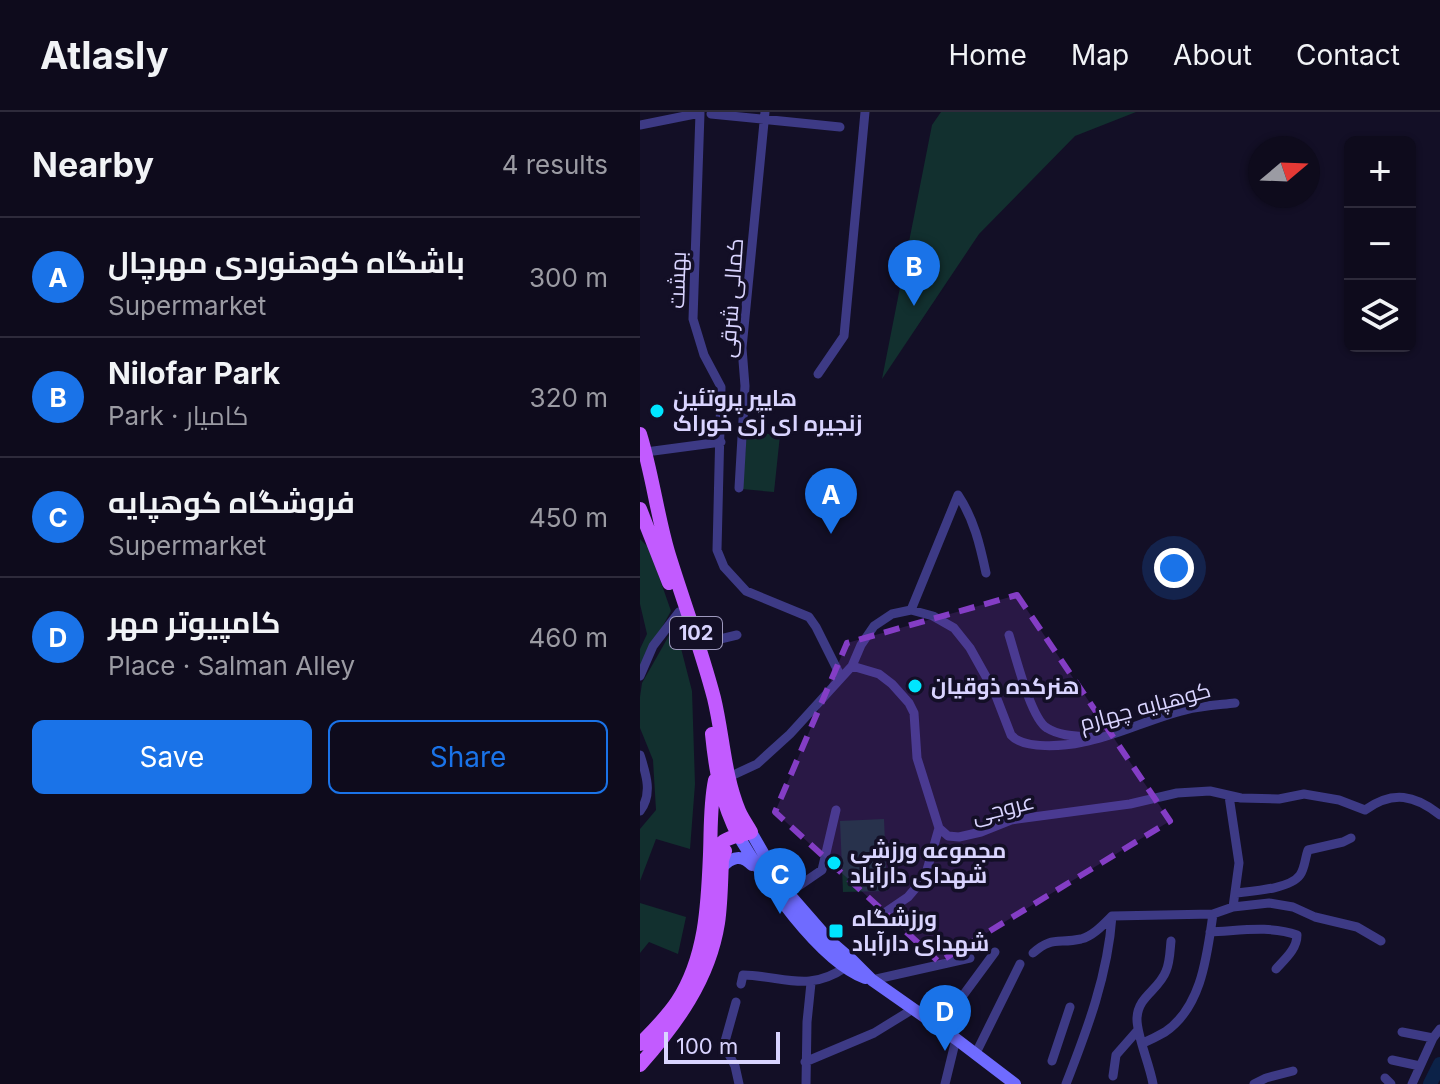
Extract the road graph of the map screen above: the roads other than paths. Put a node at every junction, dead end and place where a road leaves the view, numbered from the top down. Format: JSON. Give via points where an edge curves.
{"nodes":[{"id":1,"x":865,"y":112,"type":"edge"},
{"id":2,"x":700,"y":113,"type":"edge"},
{"id":3,"x":711,"y":114,"type":"dead end"},
{"id":4,"x":764,"y":115,"type":"edge"},
{"id":5,"x":640,"y":125,"type":"edge"},
{"id":6,"x":840,"y":127,"type":"dead end"},
{"id":7,"x":851,"y":128,"type":"dead end"},
{"id":8,"x":864,"y":130,"type":"junction"},
{"id":9,"x":818,"y":374,"type":"dead end"},
{"id":10,"x":640,"y":434,"type":"edge"},
{"id":11,"x":721,"y":442,"type":"junction"},
{"id":12,"x":643,"y":456,"type":"edge"},
{"id":13,"x":739,"y":488,"type":"dead end"},
{"id":14,"x":642,"y":510,"type":"edge"},
{"id":15,"x":640,"y":531,"type":"edge"},
{"id":16,"x":662,"y":550,"type":"junction"},
{"id":17,"x":986,"y":573,"type":"dead end"},
{"id":18,"x":911,"y":610,"type":"junction"},
{"id":19,"x":679,"y":612,"type":"junction"},
{"id":20,"x":737,"y":635,"type":"dead end"},
{"id":21,"x":1009,"y":635,"type":"dead end"},
{"id":22,"x":699,"y":644,"type":"junction"},
{"id":23,"x":852,"y":666,"type":"junction"},
{"id":24,"x":640,"y":676,"type":"edge"},
{"id":25,"x":841,"y":677,"type":"junction"},
{"id":26,"x":1235,"y":703,"type":"dead end"},
{"id":27,"x":1097,"y":738,"type":"junction"},
{"id":28,"x":640,"y":755,"type":"edge"},
{"id":29,"x":724,"y":771,"type":"junction"},
{"id":30,"x":1229,"y":796,"type":"junction"},
{"id":31,"x":836,"y":810,"type":"dead end"},
{"id":32,"x":640,"y":811,"type":"edge"},
{"id":33,"x":1440,"y":815,"type":"edge"},
{"id":34,"x":939,"y":828,"type":"junction"},
{"id":35,"x":745,"y":834,"type":"junction"},
{"id":36,"x":1351,"y":838,"type":"dead end"},
{"id":37,"x":722,"y":867,"type":"junction"},
{"id":38,"x":758,"y":870,"type":"junction"},
{"id":39,"x":709,"y":880,"type":"junction"},
{"id":40,"x":1236,"y":893,"type":"junction"},
{"id":41,"x":787,"y":894,"type":"junction"},
{"id":42,"x":1233,"y":907,"type":"junction"},
{"id":43,"x":883,"y":914,"type":"dead end"},
{"id":44,"x":1213,"y":914,"type":"junction"},
{"id":45,"x":1112,"y":916,"type":"junction"},
{"id":46,"x":1210,"y":932,"type":"junction"},
{"id":47,"x":1171,"y":941,"type":"dead end"},
{"id":48,"x":1381,"y":941,"type":"dead end"},
{"id":49,"x":995,"y":952,"type":"dead end"},
{"id":50,"x":1033,"y":953,"type":"dead end"},
{"id":51,"x":970,"y":958,"type":"dead end"},
{"id":52,"x":1020,"y":964,"type":"dead end"},
{"id":53,"x":846,"y":967,"type":"junction"},
{"id":54,"x":1276,"y":969,"type":"dead end"},
{"id":55,"x":872,"y":980,"type":"junction"},
{"id":56,"x":811,"y":983,"type":"junction"},
{"id":57,"x":741,"y":984,"type":"dead end"},
{"id":58,"x":691,"y":987,"type":"junction"},
{"id":59,"x":736,"y":1002,"type":"dead end"},
{"id":60,"x":1070,"y":1007,"type":"dead end"},
{"id":61,"x":913,"y":1009,"type":"junction"},
{"id":62,"x":939,"y":1028,"type":"junction"},
{"id":63,"x":1440,"y":1029,"type":"edge"},
{"id":64,"x":1138,"y":1030,"type":"junction"},
{"id":65,"x":1402,"y":1032,"type":"dead end"},
{"id":66,"x":1062,"y":1035,"type":"junction"},
{"id":67,"x":1433,"y":1038,"type":"junction"},
{"id":68,"x":956,"y":1039,"type":"junction"},
{"id":69,"x":1082,"y":1041,"type":"junction"},
{"id":70,"x":1143,"y":1043,"type":"junction"},
{"id":71,"x":640,"y":1044,"type":"edge"},
{"id":72,"x":975,"y":1055,"type":"junction"},
{"id":73,"x":1392,"y":1060,"type":"dead end"},
{"id":74,"x":1052,"y":1061,"type":"dead end"},
{"id":75,"x":805,"y":1062,"type":"junction"},
{"id":76,"x":640,"y":1065,"type":"edge"},
{"id":77,"x":1420,"y":1066,"type":"junction"},
{"id":78,"x":1293,"y":1071,"type":"dead end"},
{"id":79,"x":1113,"y":1076,"type":"dead end"},
{"id":80,"x":739,"y":1084,"type":"edge"},
{"id":81,"x":806,"y":1084,"type":"edge"},
{"id":82,"x":945,"y":1084,"type":"edge"},
{"id":83,"x":1015,"y":1084,"type":"edge"},
{"id":84,"x":1066,"y":1084,"type":"edge"},
{"id":85,"x":1153,"y":1084,"type":"edge"},
{"id":86,"x":1254,"y":1084,"type":"edge"},
{"id":87,"x":1412,"y":1084,"type":"edge"}],
"edges":[{"from":1,"to":8,"type":"street"},
{"from":2,"to":5,"type":"street"},
{"from":2,"to":11,"type":"street","name":"بهشت","via":[[693,319],[721,387]]},
{"from":3,"to":4,"type":"street"},
{"from":4,"to":6,"type":"street"},
{"from":4,"to":13,"type":"street","name":"کمالی شرقی","via":[[742,348]]},
{"from":7,"to":8,"type":"street"},
{"from":8,"to":9,"type":"street","via":[[844,336]]},
{"from":10,"to":12,"type":"main road","number":"102"},
{"from":11,"to":12,"type":"street"},
{"from":11,"to":25,"type":"street","name":"بهشت","via":[[717,550],[724,567],[746,591],[809,617]]},
{"from":12,"to":14,"type":"main road"},
{"from":12,"to":16,"type":"main road","number":"102"},
{"from":14,"to":16,"type":"main road","via":[[657,529]]},
{"from":15,"to":16,"type":"main road"},
{"from":16,"to":19,"type":"main road","number":"102"},
{"from":16,"to":22,"type":"main road","number":"102"},
{"from":17,"to":18,"type":"street","via":[[969,512],[958,495]]},
{"from":18,"to":23,"type":"street","via":[[874,626]]},
{"from":18,"to":27,"type":"street","name":"کوهپایه چهارم","via":[[954,628],[984,672],[1016,741],[1048,745]]},
{"from":19,"to":24,"type":"street","via":[[653,646]]},
{"from":19,"to":29,"type":"main road","number":"102"},
{"from":20,"to":22,"type":"street"},
{"from":21,"to":27,"type":"street","via":[[1042,724],[1061,734]]},
{"from":22,"to":29,"type":"main road","number":"102","via":[[718,713]]},
{"from":23,"to":25,"type":"street"},
{"from":23,"to":34,"type":"street","via":[[879,674],[909,703],[917,758]]},
{"from":25,"to":29,"type":"street","via":[[757,764]]},
{"from":26,"to":27,"type":"street","name":"کوهپایه چهارم","via":[[1185,710]]},
{"from":28,"to":32,"type":"street","via":[[648,782]]},
{"from":29,"to":35,"type":"main road","number":"102","via":[[727,811]]},
{"from":29,"to":39,"type":"main road","via":[[711,807]]},
{"from":30,"to":33,"type":"street","name":"عروجی","via":[[1279,799],[1304,794],[1365,810],[1399,796],[1416,799]]},
{"from":30,"to":34,"type":"street","name":"عروجی","via":[[1177,793],[1011,820],[959,837]]},
{"from":30,"to":40,"type":"street","via":[[1239,863]]},
{"from":31,"to":41,"type":"street","via":[[822,870]]},
{"from":34,"to":43,"type":"street","via":[[925,877]]},
{"from":35,"to":37,"type":"main road","via":[[729,846]]},
{"from":35,"to":38,"type":"main road","number":"102"},
{"from":35,"to":39,"type":"main road","via":[[720,844]]},
{"from":35,"to":41,"type":"main road","number":"102"},
{"from":36,"to":40,"type":"street","via":[[1306,851],[1295,880]]},
{"from":37,"to":38,"type":"main road","via":[[738,857]]},
{"from":37,"to":58,"type":"main road","via":[[710,954]]},
{"from":38,"to":53,"type":"main road","number":"102","via":[[801,924]]},
{"from":39,"to":58,"type":"main road","via":[[705,928]]},
{"from":40,"to":42,"type":"street"},
{"from":41,"to":55,"type":"main road","number":"102"},
{"from":42,"to":44,"type":"street"},
{"from":42,"to":48,"type":"street","via":[[1293,907],[1357,927]]},
{"from":44,"to":45,"type":"street"},
{"from":44,"to":46,"type":"street"},
{"from":45,"to":50,"type":"street","via":[[1083,938],[1045,942]]},
{"from":45,"to":69,"type":"street","via":[[1102,980]]},
{"from":46,"to":54,"type":"street","via":[[1270,929],[1297,935]]},
{"from":46,"to":70,"type":"street","via":[[1195,998],[1166,1031]]},
{"from":47,"to":64,"type":"street","via":[[1166,971],[1143,998]]},
{"from":49,"to":62,"type":"street"},
{"from":51,"to":55,"type":"street"},
{"from":52,"to":72,"type":"street"},
{"from":53,"to":55,"type":"main road","number":"102"},
{"from":53,"to":56,"type":"street"},
{"from":55,"to":61,"type":"main road","number":"102"},
{"from":56,"to":57,"type":"street","via":[[743,975]]},
{"from":56,"to":75,"type":"street"},
{"from":58,"to":71,"type":"main road"},
{"from":58,"to":76,"type":"main road","via":[[686,1008]]},
{"from":59,"to":80,"type":"street","via":[[724,1045]]},
{"from":60,"to":66,"type":"street"},
{"from":61,"to":62,"type":"main road","number":"102"},
{"from":61,"to":75,"type":"street","via":[[874,1033]]},
{"from":62,"to":68,"type":"main road","number":"102"},
{"from":63,"to":67,"type":"street"},
{"from":64,"to":70,"type":"street"},
{"from":64,"to":79,"type":"street","via":[[1116,1055]]},
{"from":65,"to":67,"type":"street"},
{"from":66,"to":69,"type":"street"},
{"from":66,"to":74,"type":"street"},
{"from":67,"to":77,"type":"street"},
{"from":68,"to":72,"type":"main road","number":"102"},
{"from":68,"to":82,"type":"street"},
{"from":69,"to":84,"type":"street"},
{"from":70,"to":85,"type":"street"},
{"from":72,"to":83,"type":"main road","number":"102"},
{"from":73,"to":77,"type":"street"},
{"from":75,"to":81,"type":"street"},
{"from":77,"to":87,"type":"street"},
{"from":78,"to":86,"type":"street"}]}
